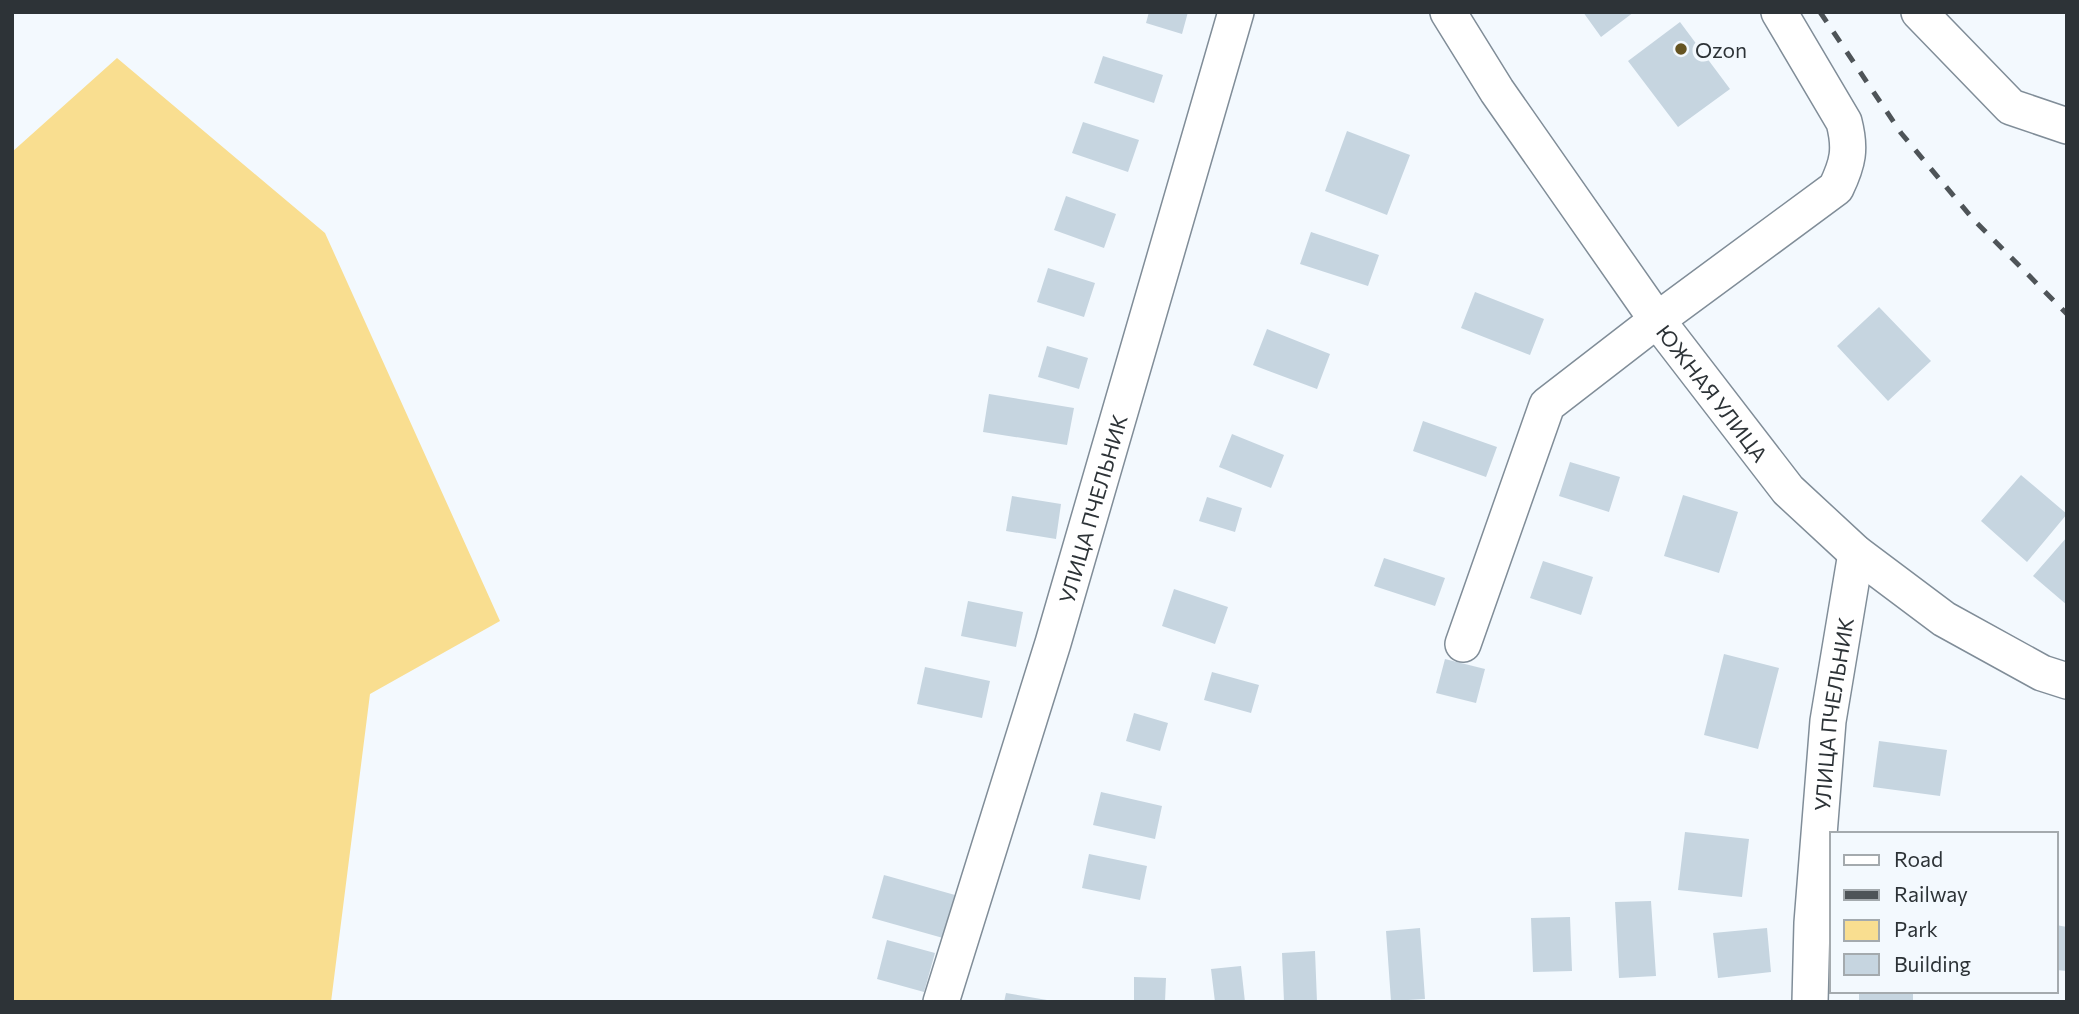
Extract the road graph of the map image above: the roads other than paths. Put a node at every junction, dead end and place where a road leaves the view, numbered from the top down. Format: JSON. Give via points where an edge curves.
{"nodes":[{"id":1,"x":1236,"y":12,"type":"edge"},
{"id":2,"x":1448,"y":12,"type":"edge"},
{"id":3,"x":1779,"y":12,"type":"edge"},
{"id":4,"x":1919,"y":12,"type":"edge"},
{"id":5,"x":2067,"y":126,"type":"edge"},
{"id":6,"x":1657,"y":320,"type":"junction"},
{"id":7,"x":1856,"y":553,"type":"junction"},
{"id":8,"x":1463,"y":644,"type":"dead end"},
{"id":9,"x":2067,"y":681,"type":"edge"},
{"id":10,"x":941,"y":1002,"type":"edge"},
{"id":11,"x":1810,"y":1002,"type":"edge"}],
"edges":[{"from":1,"to":10,"type":"street","name":"УЛИЦА ПЧЕЛЬНИК","via":[[1053,643]]},
{"from":2,"to":6,"type":"street","name":"ЮЖНАЯ УЛИЦА","via":[[1497,91]]},
{"from":3,"to":6,"type":"street","via":[[1844,122],[1849,142],[1846,167],[1836,188]]},
{"from":4,"to":5,"type":"street","via":[[2011,107]]},
{"from":6,"to":7,"type":"street","name":"ЮЖНАЯ УЛИЦА","via":[[1788,490]]},
{"from":6,"to":8,"type":"street","via":[[1547,405]]},
{"from":7,"to":9,"type":"street","name":"ЮЖНАЯ УЛИЦА","via":[[1944,619],[2042,673]]},
{"from":7,"to":11,"type":"street","name":"УЛИЦА ПЧЕЛЬНИК","via":[[1828,721]]}]}
